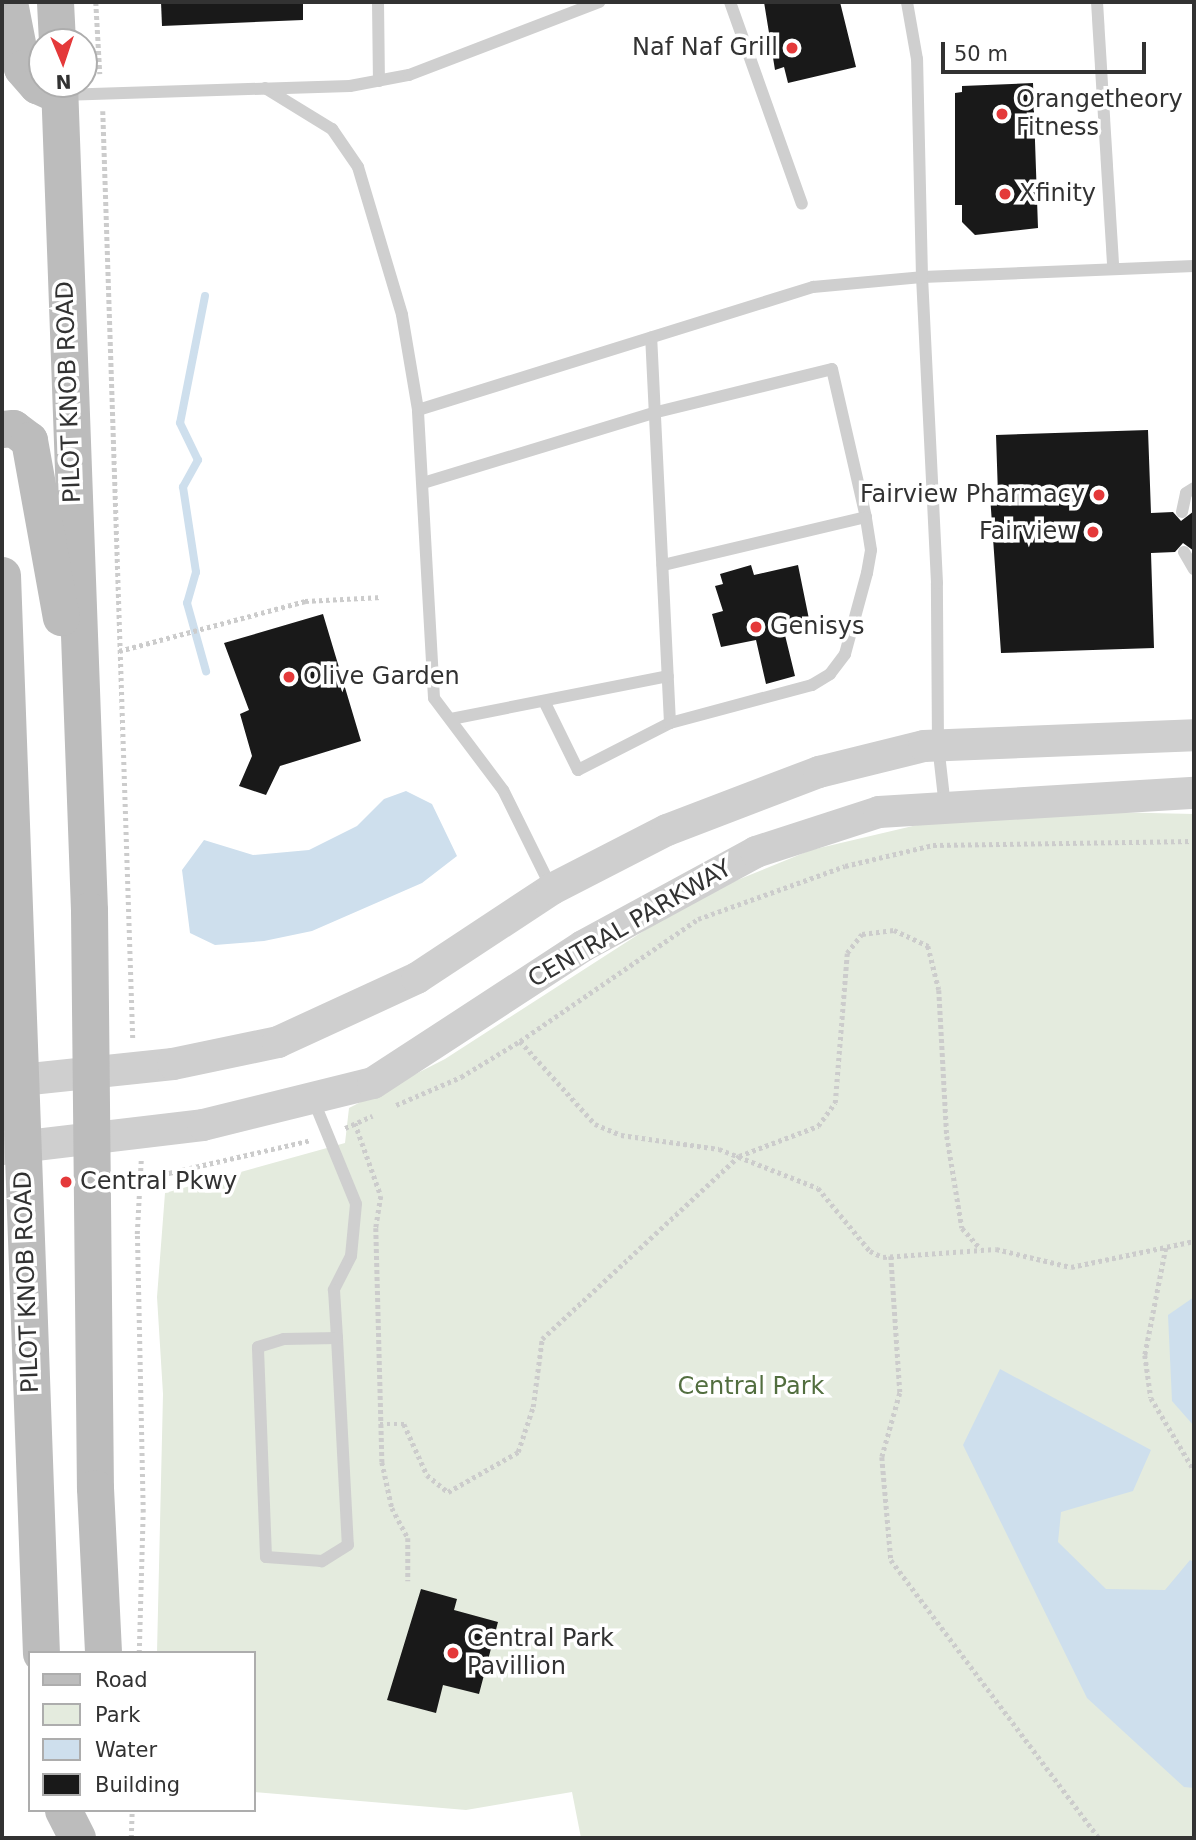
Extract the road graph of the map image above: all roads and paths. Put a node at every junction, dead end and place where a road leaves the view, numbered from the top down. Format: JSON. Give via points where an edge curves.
{"nodes":[{"id":1,"x":9,"y":2,"type":"edge"},
{"id":2,"x":55,"y":2,"type":"edge"},
{"id":3,"x":96,"y":2,"type":"edge"},
{"id":4,"x":378,"y":2,"type":"edge"},
{"id":5,"x":598,"y":2,"type":"edge"},
{"id":6,"x":730,"y":2,"type":"edge"},
{"id":7,"x":906,"y":2,"type":"edge"},
{"id":8,"x":1097,"y":2,"type":"edge"},
{"id":9,"x":56,"y":28,"type":"edge"},
{"id":10,"x":28,"y":75,"type":"edge"},
{"id":11,"x":379,"y":81,"type":"junction"},
{"id":12,"x":265,"y":88,"type":"junction"},
{"id":13,"x":98,"y":94,"type":"edge"},
{"id":14,"x":102,"y":94,"type":"junction"},
{"id":15,"x":59,"y":98,"type":"edge"},
{"id":16,"x":803,"y":204,"type":"dead end"},
{"id":17,"x":1194,"y":266,"type":"edge"},
{"id":18,"x":1113,"y":267,"type":"junction"},
{"id":19,"x":922,"y":277,"type":"junction"},
{"id":20,"x":652,"y":337,"type":"junction"},
{"id":21,"x":418,"y":410,"type":"junction"},
{"id":22,"x":657,"y":412,"type":"junction"},
{"id":23,"x":2,"y":429,"type":"edge"},
{"id":24,"x":423,"y":483,"type":"junction"},
{"id":25,"x":1194,"y":488,"type":"edge"},
{"id":26,"x":1182,"y":512,"type":"dead end"},
{"id":27,"x":866,"y":517,"type":"junction"},
{"id":28,"x":1184,"y":552,"type":"dead end"},
{"id":29,"x":663,"y":565,"type":"junction"},
{"id":30,"x":1194,"y":569,"type":"edge"},
{"id":31,"x":2,"y":575,"type":"edge"},
{"id":32,"x":382,"y":597,"type":"dead end"},
{"id":33,"x":119,"y":651,"type":"junction"},
{"id":34,"x":668,"y":676,"type":"junction"},
{"id":35,"x":80,"y":689,"type":"junction"},
{"id":36,"x":544,"y":701,"type":"junction"},
{"id":37,"x":451,"y":719,"type":"junction"},
{"id":38,"x":670,"y":723,"type":"junction"},
{"id":39,"x":1194,"y":735,"type":"edge"},
{"id":40,"x":938,"y":745,"type":"junction"},
{"id":41,"x":1194,"y":793,"type":"edge"},
{"id":42,"x":945,"y":807,"type":"junction"},
{"id":43,"x":1194,"y":841,"type":"edge"},
{"id":44,"x":552,"y":889,"type":"junction"},
{"id":45,"x":520,"y":1041,"type":"junction"},
{"id":46,"x":135,"y":1067,"type":"junction"},
{"id":47,"x":90,"y":1072,"type":"junction"},
{"id":48,"x":11,"y":1081,"type":"edge"},
{"id":49,"x":313,"y":1098,"type":"junction"},
{"id":50,"x":390,"y":1108,"type":"dead end"},
{"id":51,"x":379,"y":1113,"type":"dead end"},
{"id":52,"x":355,"y":1123,"type":"junction"},
{"id":53,"x":328,"y":1135,"type":"junction"},
{"id":54,"x":139,"y":1136,"type":"junction"},
{"id":55,"x":90,"y":1140,"type":"junction"},
{"id":56,"x":12,"y":1149,"type":"edge"},
{"id":57,"x":739,"y":1156,"type":"junction"},
{"id":58,"x":143,"y":1180,"type":"junction"},
{"id":59,"x":1194,"y":1241,"type":"edge"},
{"id":60,"x":1167,"y":1248,"type":"junction"},
{"id":61,"x":981,"y":1249,"type":"junction"},
{"id":62,"x":891,"y":1256,"type":"junction"},
{"id":63,"x":337,"y":1338,"type":"junction"},
{"id":64,"x":380,"y":1424,"type":"junction"},
{"id":65,"x":1194,"y":1470,"type":"edge"},
{"id":66,"x":408,"y":1581,"type":"dead end"},
{"id":67,"x":41,"y":1651,"type":"edge"},
{"id":68,"x":103,"y":1651,"type":"edge"},
{"id":69,"x":139,"y":1651,"type":"edge"},
{"id":70,"x":132,"y":1812,"type":"edge"},
{"id":71,"x":131,"y":1838,"type":"edge"},
{"id":72,"x":1099,"y":1838,"type":"edge"}],
"edges":[{"from":1,"to":10,"type":"main road","via":[[22,68]]},
{"from":2,"to":9,"type":"main road"},
{"from":3,"to":14,"type":"path"},
{"from":4,"to":11,"type":"lane"},
{"from":5,"to":11,"type":"lane"},
{"from":6,"to":16,"type":"lane"},
{"from":7,"to":19,"type":"lane","via":[[917,59]]},
{"from":8,"to":18,"type":"lane"},
{"from":11,"to":12,"type":"lane"},
{"from":12,"to":14,"type":"lane"},
{"from":12,"to":21,"type":"lane","via":[[332,129],[358,167],[402,315]]},
{"from":13,"to":14,"type":"lane"},
{"from":14,"to":33,"type":"path","via":[[114,342]]},
{"from":15,"to":35,"type":"main road","name":"PILOT KNOB ROAD"},
{"from":17,"to":18,"type":"lane"},
{"from":18,"to":19,"type":"lane"},
{"from":19,"to":20,"type":"lane","via":[[813,287]]},
{"from":19,"to":40,"type":"lane","via":[[937,583]]},
{"from":20,"to":21,"type":"lane"},
{"from":20,"to":22,"type":"lane"},
{"from":21,"to":24,"type":"lane"},
{"from":22,"to":24,"type":"lane"},
{"from":22,"to":27,"type":"lane","via":[[832,369]]},
{"from":22,"to":29,"type":"lane"},
{"from":23,"to":35,"type":"main road","name":"PILOT KNOB ROAD","via":[[13,428],[29,440],[54,589]]},
{"from":24,"to":37,"type":"lane","via":[[434,698]]},
{"from":25,"to":26,"type":"lane","via":[[1186,493]]},
{"from":27,"to":29,"type":"lane"},
{"from":27,"to":38,"type":"lane","via":[[871,550],[867,573],[845,653],[830,674],[812,685]]},
{"from":28,"to":30,"type":"lane"},
{"from":29,"to":34,"type":"lane"},
{"from":31,"to":48,"type":"main road","name":"PILOT KNOB ROAD"},
{"from":32,"to":33,"type":"path","via":[[305,601],[202,633]]},
{"from":33,"to":46,"type":"path"},
{"from":34,"to":36,"type":"lane"},
{"from":34,"to":38,"type":"lane"},
{"from":35,"to":47,"type":"main road","name":"PILOT KNOB ROAD"},
{"from":36,"to":37,"type":"lane"},
{"from":36,"to":38,"type":"lane","via":[[578,770]]},
{"from":37,"to":44,"type":"lane","via":[[503,790]]},
{"from":39,"to":40,"type":"street"},
{"from":40,"to":42,"type":"lane"},
{"from":40,"to":44,"type":"street","via":[[819,772],[667,830]]},
{"from":41,"to":42,"type":"street","name":"CENTRAL PARKWAY"},
{"from":42,"to":49,"type":"street","name":"CENTRAL PARKWAY","via":[[879,812],[756,852],[583,946],[373,1083]]},
{"from":43,"to":45,"type":"path","via":[[933,845],[845,866],[698,919]]},
{"from":44,"to":46,"type":"street","via":[[418,978],[278,1042]]},
{"from":45,"to":50,"type":"path","via":[[461,1077]]},
{"from":45,"to":57,"type":"path","via":[[595,1124],[621,1135]]},
{"from":46,"to":47,"type":"street"},
{"from":47,"to":48,"type":"street"},
{"from":47,"to":55,"type":"main road","name":"PILOT KNOB ROAD"},
{"from":48,"to":56,"type":"main road","name":"PILOT KNOB ROAD"},
{"from":49,"to":53,"type":"lane"},
{"from":49,"to":54,"type":"street","name":"CENTRAL PARKWAY"},
{"from":51,"to":52,"type":"path"},
{"from":52,"to":53,"type":"path"},
{"from":52,"to":64,"type":"path","via":[[381,1196],[376,1228]]},
{"from":53,"to":58,"type":"path"},
{"from":53,"to":63,"type":"lane","via":[[356,1204],[351,1256],[334,1290]]},
{"from":54,"to":55,"type":"street","name":"CENTRAL PARKWAY"},
{"from":54,"to":58,"type":"path"},
{"from":55,"to":56,"type":"street","name":"CENTRAL PARKWAY"},
{"from":55,"to":68,"type":"main road","name":"PILOT KNOB ROAD"},
{"from":56,"to":67,"type":"main road","name":"PILOT KNOB ROAD"},
{"from":57,"to":61,"type":"path","via":[[818,1126],[835,1103],[848,953],[862,934],[894,930],[928,946],[939,990],[947,1136],[962,1228]]},
{"from":57,"to":62,"type":"path","via":[[818,1188],[870,1251]]},
{"from":57,"to":64,"type":"path","via":[[542,1339],[533,1407],[518,1452],[448,1492],[427,1475],[404,1424]]},
{"from":58,"to":69,"type":"path","via":[[136,1234],[143,1511]]},
{"from":59,"to":60,"type":"path"},
{"from":60,"to":61,"type":"path","via":[[1071,1267]]},
{"from":60,"to":65,"type":"path","via":[[1144,1355],[1151,1398]]},
{"from":61,"to":62,"type":"path"},
{"from":62,"to":72,"type":"path","via":[[900,1393],[882,1457],[891,1560],[907,1589],[937,1617]]},
{"from":63,"to":63,"type":"lane","via":[[284,1339],[258,1347],[266,1557],[323,1561],[348,1545]]},
{"from":64,"to":66,"type":"path","via":[[392,1508],[408,1538]]},
{"from":70,"to":71,"type":"path"}]}
